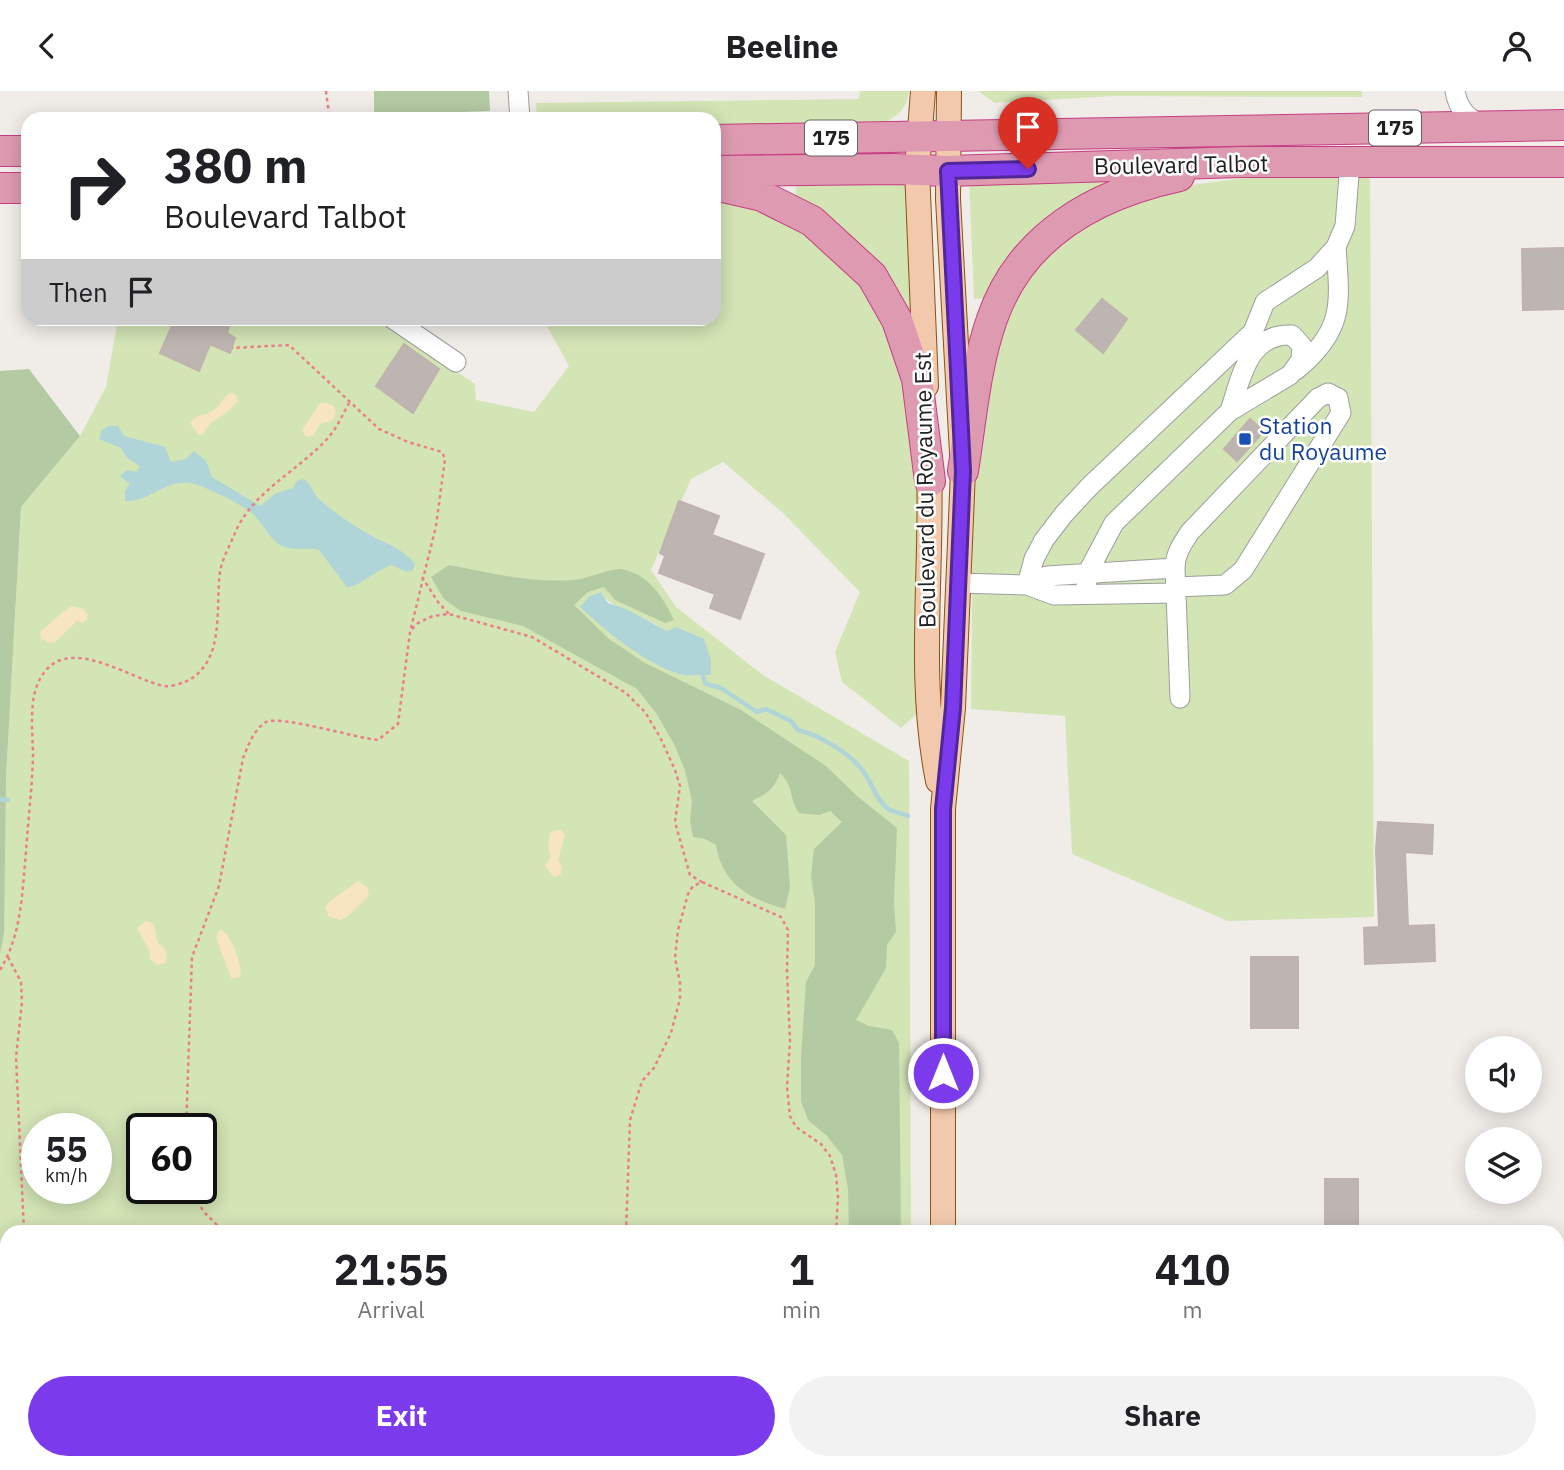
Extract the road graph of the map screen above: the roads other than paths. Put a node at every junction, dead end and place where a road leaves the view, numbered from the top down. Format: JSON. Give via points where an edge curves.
{"nodes":[{"id":1,"x":518,"y":91,"type":"edge"},
{"id":2,"x":923,"y":91,"type":"edge"},
{"id":3,"x":949,"y":91,"type":"edge"},
{"id":4,"x":1455,"y":91,"type":"edge"},
{"id":5,"x":520,"y":112,"type":"edge"},
{"id":6,"x":1490,"y":125,"type":"junction"},
{"id":7,"x":1564,"y":125,"type":"edge"},
{"id":8,"x":933,"y":136,"type":"junction"},
{"id":9,"x":721,"y":140,"type":"edge"},
{"id":10,"x":0,"y":151,"type":"edge"},
{"id":11,"x":21,"y":151,"type":"edge"},
{"id":12,"x":1241,"y":162,"type":"junction"},
{"id":13,"x":1350,"y":162,"type":"junction"},
{"id":14,"x":1564,"y":162,"type":"edge"},
{"id":15,"x":917,"y":169,"type":"junction"},
{"id":16,"x":721,"y":171,"type":"edge"},
{"id":17,"x":948,"y":171,"type":"junction"},
{"id":18,"x":721,"y":187,"type":"edge"},
{"id":19,"x":0,"y":188,"type":"edge"},
{"id":20,"x":21,"y":188,"type":"edge"},
{"id":21,"x":1336,"y":247,"type":"junction"},
{"id":22,"x":403,"y":326,"type":"edge"},
{"id":23,"x":456,"y":362,"type":"dead end"},
{"id":24,"x":1290,"y":375,"type":"junction"},
{"id":25,"x":1230,"y":411,"type":"junction"},
{"id":26,"x":963,"y":471,"type":"junction"},
{"id":27,"x":930,"y":481,"type":"junction"},
{"id":28,"x":1088,"y":572,"type":"junction"},
{"id":29,"x":958,"y":583,"type":"junction"},
{"id":30,"x":1176,"y":583,"type":"junction"},
{"id":31,"x":1027,"y":585,"type":"junction"},
{"id":32,"x":1085,"y":594,"type":"junction"},
{"id":33,"x":1180,"y":698,"type":"dead end"},
{"id":34,"x":943,"y":809,"type":"junction"},
{"id":35,"x":943,"y":1225,"type":"edge"}],
"edges":[{"from":1,"to":5,"type":"lane"},
{"from":2,"to":8,"type":"main road"},
{"from":3,"to":8,"type":"main road"},
{"from":4,"to":6,"type":"lane","via":[[1462,111]]},
{"from":6,"to":7,"type":"highway","name":"Boulevard Talbot","number":"175"},
{"from":6,"to":8,"type":"highway","name":"Boulevard Talbot","number":"175"},
{"from":8,"to":9,"type":"highway","name":"Boulevard Talbot","number":"175"},
{"from":8,"to":15,"type":"main road","name":"Boulevard du Royaume Est"},
{"from":8,"to":17,"type":"main road","name":"Boulevard du Royaume Est"},
{"from":10,"to":11,"type":"highway"},
{"from":12,"to":13,"type":"highway","name":"Boulevard Talbot","number":"175"},
{"from":12,"to":17,"type":"highway","name":"Boulevard Talbot","number":"175"},
{"from":12,"to":26,"type":"highway","via":[[1141,186],[1055,228],[1032,249],[1010,279],[992,319]]},
{"from":13,"to":14,"type":"highway","name":"Boulevard Talbot","number":"175"},
{"from":13,"to":21,"type":"lane","via":[[1345,226]]},
{"from":15,"to":16,"type":"highway","name":"Boulevard Talbot","number":"175"},
{"from":15,"to":17,"type":"highway","name":"Boulevard Talbot","number":"175"},
{"from":15,"to":27,"type":"main road","name":"Boulevard du Royaume Est"},
{"from":17,"to":26,"type":"main road","name":"Boulevard du Royaume Est"},
{"from":18,"to":27,"type":"highway","via":[[762,196],[812,221],[872,276],[897,320],[917,379]]},
{"from":19,"to":20,"type":"highway"},
{"from":21,"to":24,"type":"lane","via":[[1336,318],[1315,354]]},
{"from":21,"to":31,"type":"lane","via":[[1317,268],[1265,302],[1253,332],[1090,486],[1044,540]]},
{"from":22,"to":23,"type":"lane"},
{"from":24,"to":25,"type":"lane"},
{"from":24,"to":25,"type":"lane","via":[[1300,360],[1302,346],[1292,335],[1279,334],[1265,341],[1246,364]]},
{"from":25,"to":28,"type":"lane","via":[[1114,523]]},
{"from":26,"to":29,"type":"main road","name":"Boulevard du Royaume Est"},
{"from":27,"to":34,"type":"main road","name":"Boulevard du Royaume Est","via":[[926,685]]},
{"from":28,"to":30,"type":"lane"},
{"from":28,"to":31,"type":"lane","via":[[1046,576]]},
{"from":28,"to":32,"type":"lane"},
{"from":29,"to":31,"type":"lane"},
{"from":29,"to":34,"type":"main road","name":"Boulevard du Royaume Est"},
{"from":30,"to":30,"type":"lane","via":[[1178,550],[1190,532],[1308,407],[1328,393],[1338,398],[1341,414],[1243,570],[1225,585]]},
{"from":30,"to":32,"type":"lane"},
{"from":30,"to":33,"type":"lane"},
{"from":31,"to":32,"type":"lane","via":[[1054,595]]},
{"from":34,"to":35,"type":"main road","name":"Boulevard du Royaume Est"}]}
